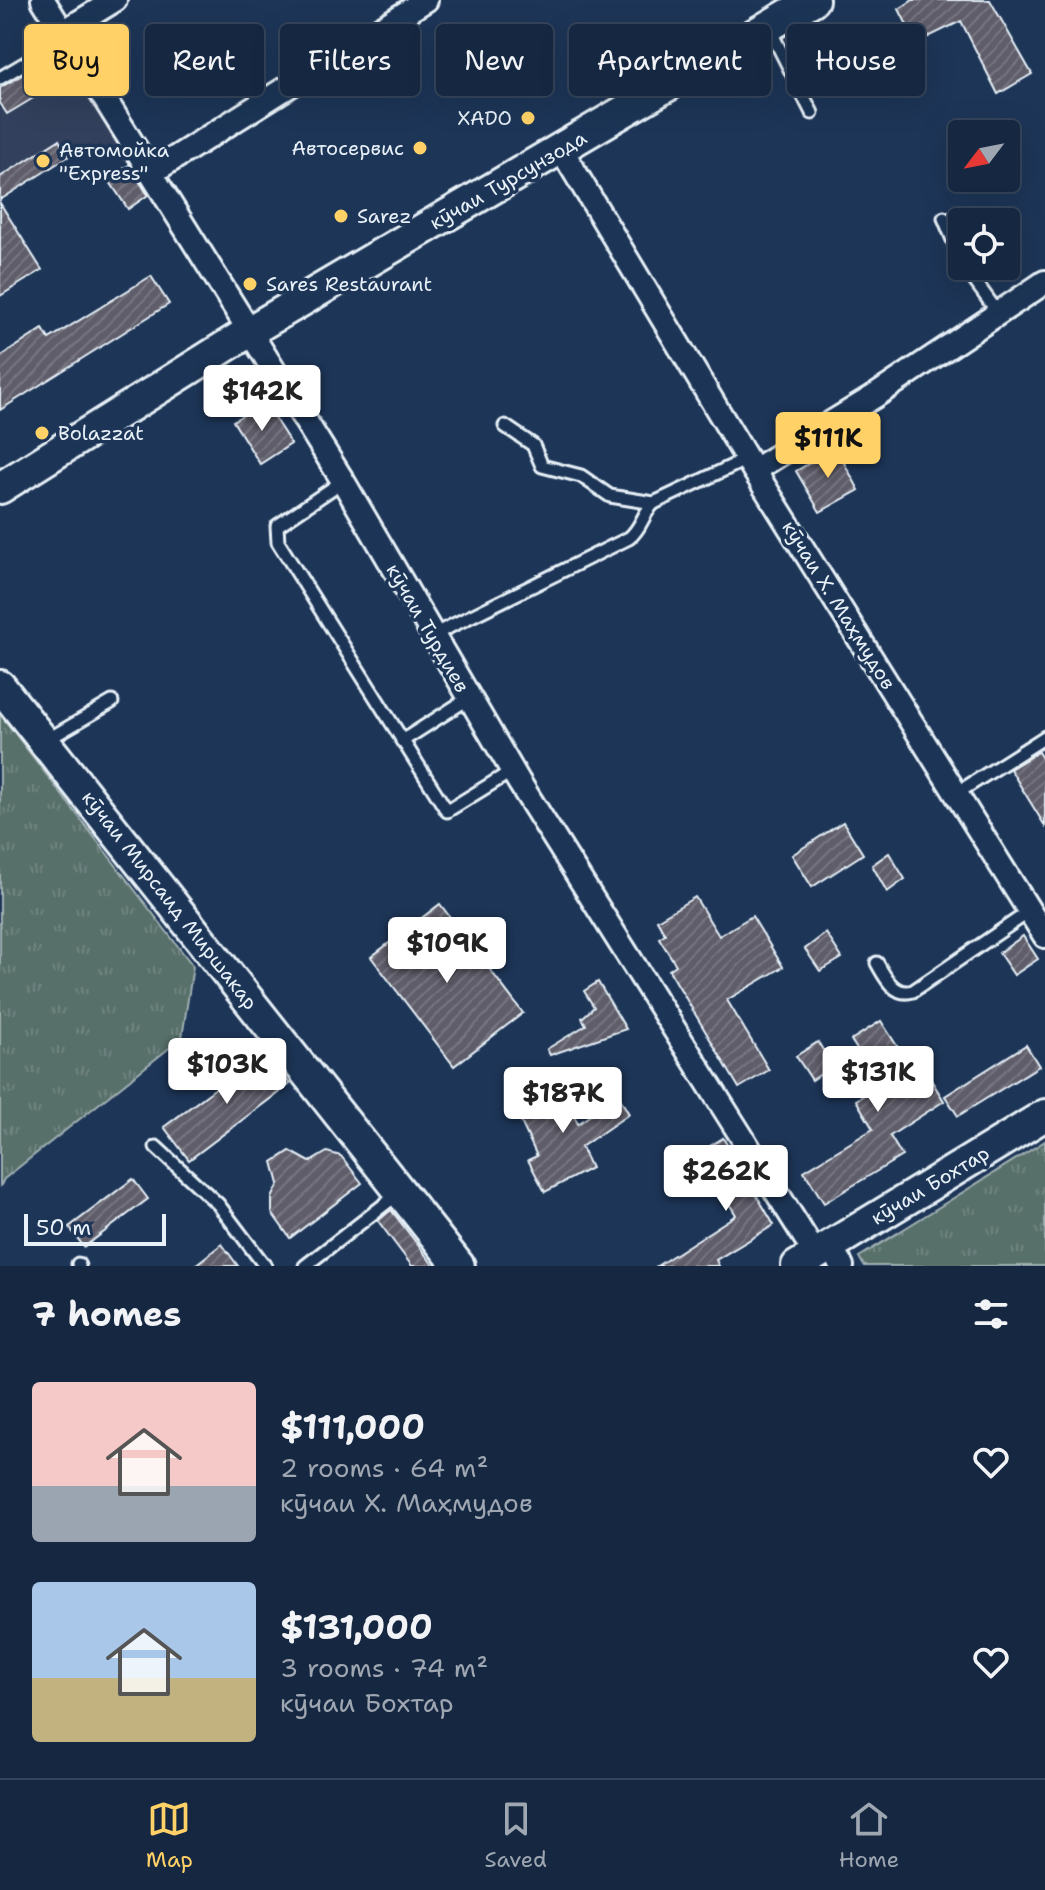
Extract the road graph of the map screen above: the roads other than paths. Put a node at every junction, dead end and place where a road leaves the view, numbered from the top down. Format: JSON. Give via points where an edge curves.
{"nodes":[{"id":1,"x":43,"y":0,"type":"edge"},
{"id":2,"x":115,"y":0,"type":"edge"},
{"id":3,"x":426,"y":0,"type":"edge"},
{"id":4,"x":813,"y":0,"type":"edge"},
{"id":5,"x":58,"y":24,"type":"edge"},
{"id":6,"x":81,"y":24,"type":"edge"},
{"id":7,"x":771,"y":25,"type":"edge"},
{"id":8,"x":771,"y":33,"type":"edge"},
{"id":9,"x":24,"y":62,"type":"edge"},
{"id":10,"x":0,"y":78,"type":"edge"},
{"id":11,"x":103,"y":96,"type":"edge"},
{"id":12,"x":651,"y":96,"type":"edge"},
{"id":13,"x":812,"y":113,"type":"dead end"},
{"id":14,"x":561,"y":149,"type":"junction"},
{"id":15,"x":151,"y":173,"type":"junction"},
{"id":16,"x":944,"y":218,"type":"dead end"},
{"id":17,"x":948,"y":228,"type":"edge"},
{"id":18,"x":974,"y":280,"type":"edge"},
{"id":19,"x":1045,"y":282,"type":"edge"},
{"id":20,"x":998,"y":313,"type":"junction"},
{"id":21,"x":250,"y":331,"type":"junction"},
{"id":22,"x":505,"y":426,"type":"dead end"},
{"id":23,"x":751,"y":464,"type":"junction"},
{"id":24,"x":343,"y":481,"type":"junction"},
{"id":25,"x":0,"y":488,"type":"edge"},
{"id":26,"x":654,"y":503,"type":"junction"},
{"id":27,"x":433,"y":635,"type":"junction"},
{"id":28,"x":0,"y":686,"type":"edge"},
{"id":29,"x":469,"y":698,"type":"junction"},
{"id":30,"x":112,"y":702,"type":"dead end"},
{"id":31,"x":1045,"y":737,"type":"edge"},
{"id":32,"x":44,"y":741,"type":"junction"},
{"id":33,"x":402,"y":741,"type":"junction"},
{"id":34,"x":512,"y":771,"type":"junction"},
{"id":35,"x":957,"y":793,"type":"junction"},
{"id":36,"x":1030,"y":911,"type":"junction"},
{"id":37,"x":1045,"y":936,"type":"edge"},
{"id":38,"x":877,"y":963,"type":"dead end"},
{"id":39,"x":1045,"y":1115,"type":"edge"},
{"id":40,"x":156,"y":1147,"type":"dead end"},
{"id":41,"x":402,"y":1191,"type":"junction"},
{"id":42,"x":821,"y":1258,"type":"edge"},
{"id":43,"x":265,"y":1266,"type":"edge"},
{"id":44,"x":305,"y":1266,"type":"edge"},
{"id":45,"x":459,"y":1266,"type":"edge"}],
"edges":[{"from":1,"to":5,"type":"street","name":"кӯчаи Турдиев"},
{"from":2,"to":6,"type":"street"},
{"from":3,"to":15,"type":"street"},
{"from":4,"to":7,"type":"street","name":"кӯчаи Турсунзода"},
{"from":8,"to":13,"type":"lane"},
{"from":9,"to":10,"type":"lane"},
{"from":11,"to":15,"type":"street","name":"кӯчаи Турдиев"},
{"from":12,"to":14,"type":"street","name":"кӯчаи Турсунзода"},
{"from":14,"to":21,"type":"street","name":"кӯчаи Турсунзода"},
{"from":14,"to":23,"type":"street","name":"кӯчаи Х. Маҳмудов"},
{"from":15,"to":21,"type":"street","name":"кӯчаи Турдиев"},
{"from":16,"to":17,"type":"lane"},
{"from":18,"to":20,"type":"lane"},
{"from":19,"to":20,"type":"street"},
{"from":20,"to":23,"type":"street","via":[[875,396]]},
{"from":21,"to":24,"type":"street","name":"кӯчаи Турдиев"},
{"from":21,"to":25,"type":"street","name":"кӯчаи Турсунзода"},
{"from":22,"to":26,"type":"lane","via":[[533,445],[542,466],[581,476],[610,496]]},
{"from":23,"to":26,"type":"lane"},
{"from":23,"to":35,"type":"street","name":"кӯчаи Х. Маҳмудов"},
{"from":24,"to":27,"type":"street","name":"кӯчаи Турдиев"},
{"from":24,"to":33,"type":"lane","via":[[275,532]]},
{"from":26,"to":27,"type":"lane","via":[[629,538]]},
{"from":27,"to":29,"type":"street","name":"кӯчаи Турдиев"},
{"from":28,"to":32,"type":"street","name":"кӯчаи Мирсаид Миршакар"},
{"from":29,"to":33,"type":"lane"},
{"from":29,"to":34,"type":"street","name":"кӯчаи Турдиев"},
{"from":30,"to":32,"type":"lane"},
{"from":31,"to":35,"type":"lane"},
{"from":32,"to":41,"type":"street","name":"кӯчаи Мирсаид Миршакар"},
{"from":33,"to":34,"type":"lane","via":[[447,811]]},
{"from":34,"to":42,"type":"street","name":"кӯчаи Турдиев"},
{"from":35,"to":36,"type":"street","name":"кӯчаи Х. Маҳмудов"},
{"from":36,"to":37,"type":"street","name":"кӯчаи Х. Маҳмудов"},
{"from":36,"to":38,"type":"lane","via":[[913,991],[892,986]]},
{"from":39,"to":42,"type":"street","name":"кӯчаи Бохтар"},
{"from":40,"to":43,"type":"lane","via":[[218,1204]]},
{"from":41,"to":44,"type":"lane"},
{"from":41,"to":45,"type":"street","name":"кӯчаи Мирсаид Миршакар"}]}
